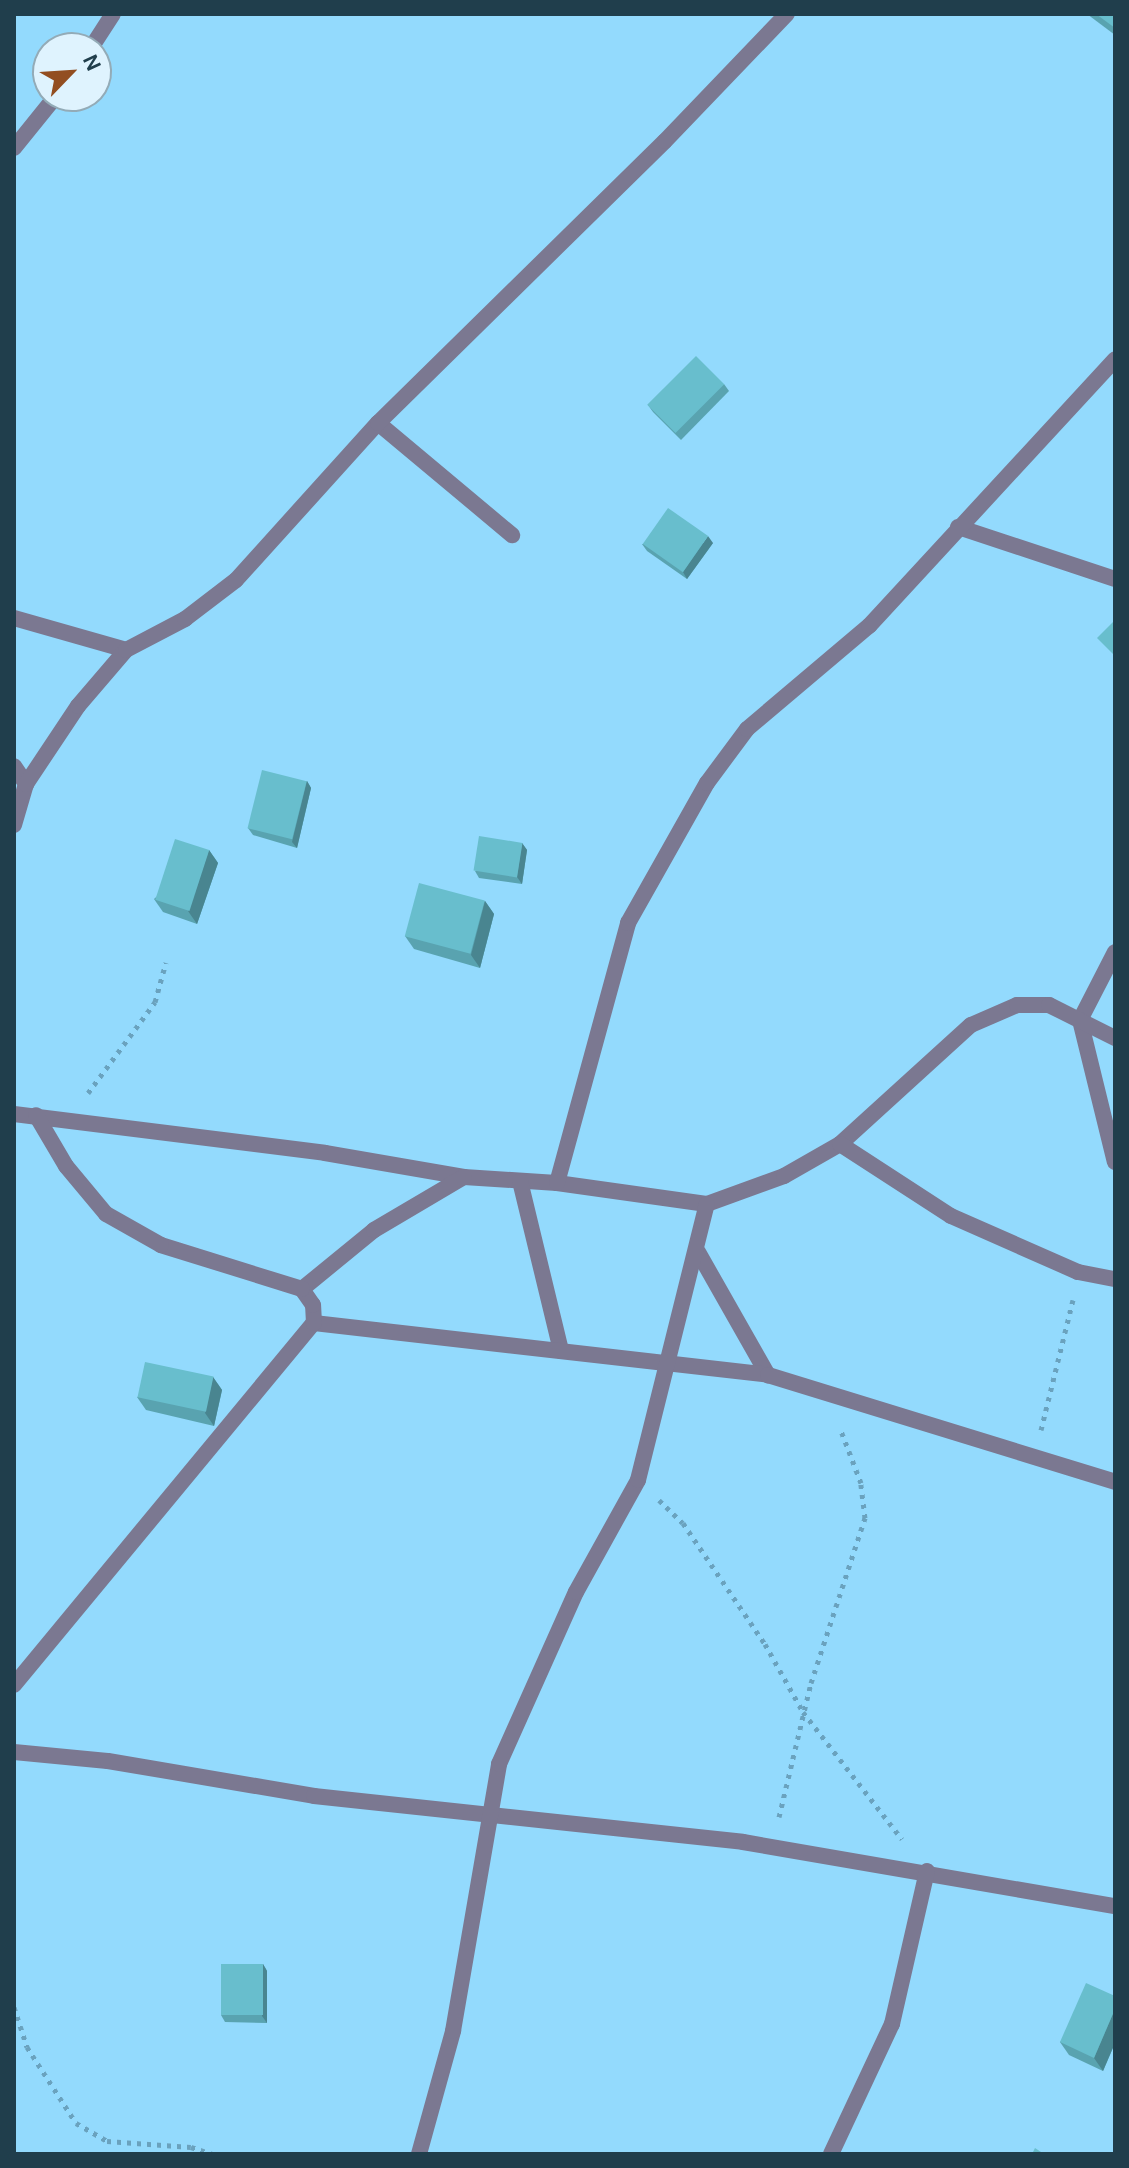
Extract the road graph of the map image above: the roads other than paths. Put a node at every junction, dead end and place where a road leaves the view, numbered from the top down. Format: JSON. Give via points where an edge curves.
{"nodes":[{"id":1,"x":113,"y":14,"type":"edge"},
{"id":2,"x":787,"y":14,"type":"edge"},
{"id":3,"x":101,"y":32,"type":"edge"},
{"id":4,"x":43,"y":112,"type":"edge"},
{"id":5,"x":14,"y":148,"type":"edge"},
{"id":6,"x":1115,"y":359,"type":"edge"},
{"id":7,"x":378,"y":423,"type":"junction"},
{"id":8,"x":958,"y":527,"type":"junction"},
{"id":9,"x":512,"y":535,"type":"dead end"},
{"id":10,"x":1115,"y":579,"type":"edge"},
{"id":11,"x":14,"y":618,"type":"edge"},
{"id":12,"x":126,"y":650,"type":"junction"},
{"id":13,"x":14,"y":766,"type":"edge"},
{"id":14,"x":26,"y":784,"type":"junction"},
{"id":15,"x":14,"y":825,"type":"edge"},
{"id":16,"x":1115,"y":952,"type":"edge"},
{"id":17,"x":1080,"y":1020,"type":"junction"},
{"id":18,"x":1115,"y":1038,"type":"edge"},
{"id":19,"x":14,"y":1114,"type":"edge"},
{"id":20,"x":36,"y":1115,"type":"junction"},
{"id":21,"x":840,"y":1144,"type":"junction"},
{"id":22,"x":1115,"y":1162,"type":"edge"},
{"id":23,"x":464,"y":1177,"type":"junction"},
{"id":24,"x":520,"y":1181,"type":"junction"},
{"id":25,"x":557,"y":1183,"type":"junction"},
{"id":26,"x":707,"y":1204,"type":"junction"},
{"id":27,"x":698,"y":1252,"type":"junction"},
{"id":28,"x":1115,"y":1279,"type":"edge"},
{"id":29,"x":302,"y":1289,"type":"junction"},
{"id":30,"x":314,"y":1323,"type":"junction"},
{"id":31,"x":561,"y":1351,"type":"junction"},
{"id":32,"x":669,"y":1366,"type":"junction"},
{"id":33,"x":768,"y":1375,"type":"junction"},
{"id":34,"x":1115,"y":1482,"type":"edge"},
{"id":35,"x":14,"y":1685,"type":"edge"},
{"id":36,"x":14,"y":1752,"type":"edge"},
{"id":37,"x":491,"y":1815,"type":"junction"},
{"id":38,"x":927,"y":1871,"type":"junction"},
{"id":39,"x":1115,"y":1906,"type":"edge"},
{"id":40,"x":419,"y":2154,"type":"edge"},
{"id":41,"x":831,"y":2154,"type":"edge"}],
"edges":[{"from":1,"to":3,"type":"street"},
{"from":2,"to":7,"type":"street"},
{"from":4,"to":5,"type":"street"},
{"from":6,"to":8,"type":"street"},
{"from":7,"to":9,"type":"street"},
{"from":7,"to":12,"type":"street","via":[[236,580],[185,619]]},
{"from":8,"to":10,"type":"street"},
{"from":8,"to":25,"type":"street","via":[[869,626],[747,729],[707,783],[628,923]]},
{"from":11,"to":12,"type":"street"},
{"from":12,"to":14,"type":"street","via":[[78,706]]},
{"from":13,"to":14,"type":"street"},
{"from":14,"to":15,"type":"street"},
{"from":16,"to":17,"type":"street"},
{"from":17,"to":18,"type":"street"},
{"from":17,"to":21,"type":"street","via":[[1049,1005],[1017,1005],[971,1025]]},
{"from":17,"to":22,"type":"street"},
{"from":19,"to":20,"type":"street"},
{"from":20,"to":23,"type":"street"},
{"from":20,"to":29,"type":"street","via":[[66,1166],[106,1214],[161,1245]]},
{"from":21,"to":26,"type":"street","via":[[784,1176]]},
{"from":21,"to":28,"type":"street","via":[[951,1216],[1078,1272]]},
{"from":23,"to":24,"type":"street"},
{"from":23,"to":29,"type":"street","via":[[374,1230]]},
{"from":24,"to":25,"type":"street"},
{"from":24,"to":31,"type":"street"},
{"from":25,"to":26,"type":"street"},
{"from":26,"to":27,"type":"street"},
{"from":27,"to":32,"type":"street"},
{"from":27,"to":33,"type":"street"},
{"from":29,"to":30,"type":"street","via":[[313,1305]]},
{"from":30,"to":31,"type":"street"},
{"from":30,"to":35,"type":"street"},
{"from":31,"to":32,"type":"street"},
{"from":32,"to":33,"type":"street"},
{"from":32,"to":37,"type":"street","via":[[638,1480],[576,1592],[527,1699],[499,1764]]},
{"from":33,"to":34,"type":"street"},
{"from":36,"to":37,"type":"street","via":[[108,1761],[314,1796]]},
{"from":37,"to":38,"type":"street"},
{"from":37,"to":40,"type":"street","via":[[453,2031]]},
{"from":38,"to":39,"type":"street"},
{"from":38,"to":41,"type":"street","via":[[892,2024]]}]}
